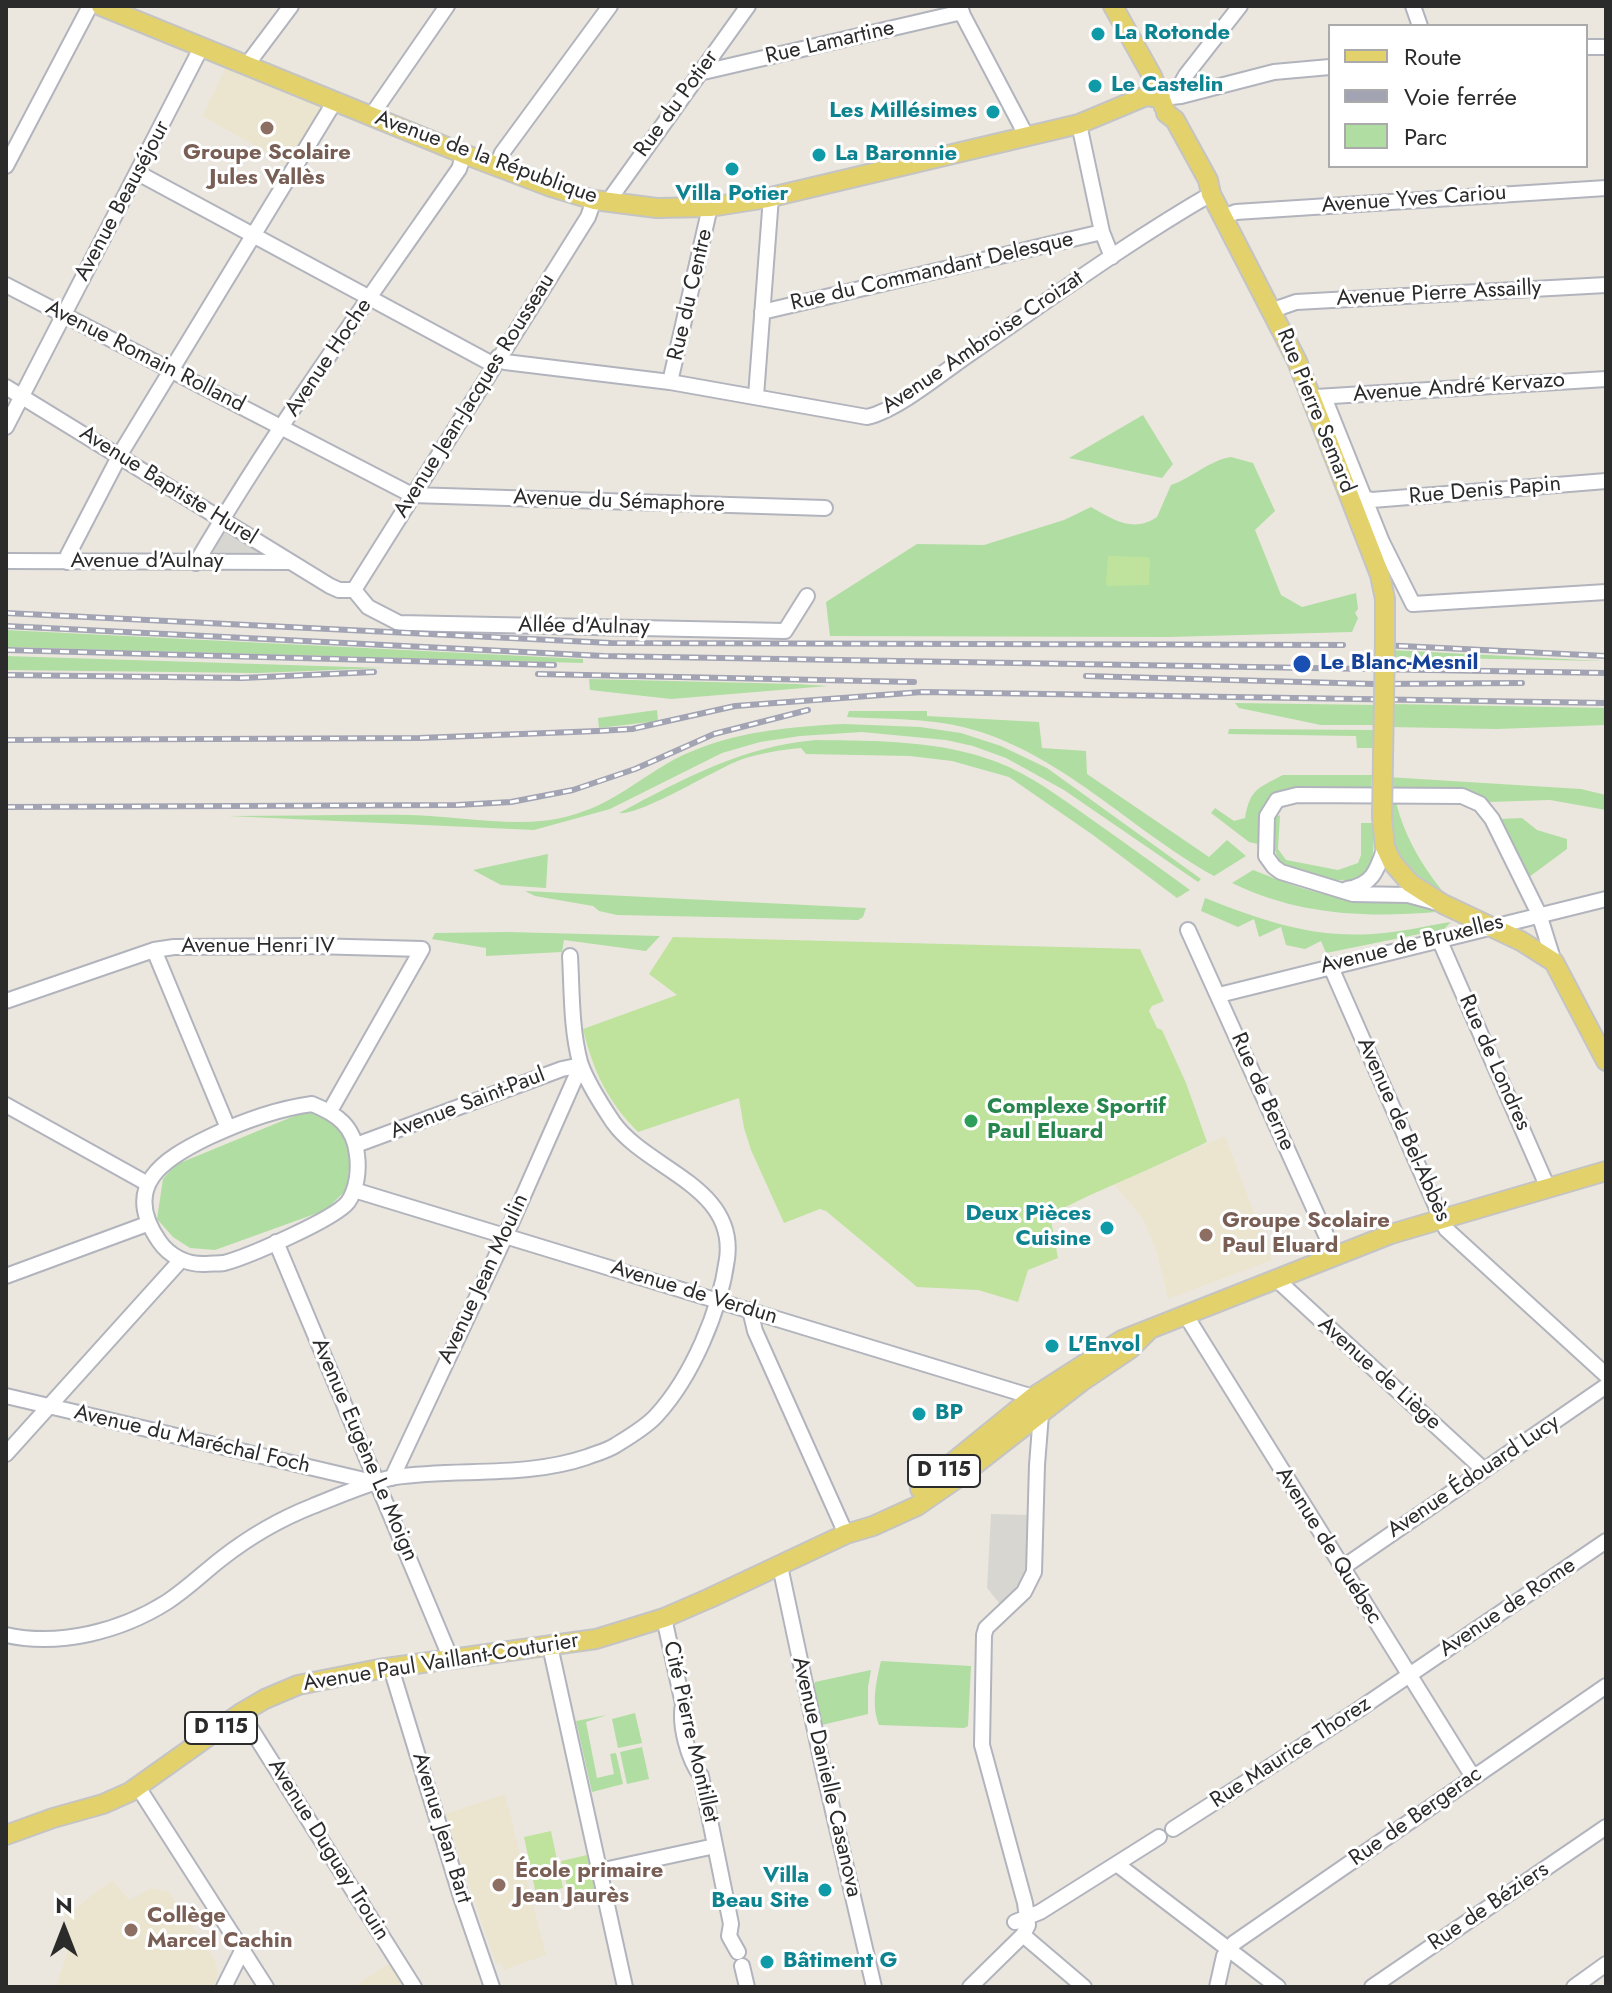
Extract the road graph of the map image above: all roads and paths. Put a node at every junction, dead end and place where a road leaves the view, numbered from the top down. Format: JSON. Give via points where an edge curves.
{"nodes":[{"id":1,"x":90,"y":6,"type":"edge"},
{"id":2,"x":101,"y":6,"type":"edge"},
{"id":3,"x":291,"y":6,"type":"edge"},
{"id":4,"x":447,"y":6,"type":"edge"},
{"id":5,"x":610,"y":6,"type":"edge"},
{"id":6,"x":748,"y":6,"type":"edge"},
{"id":7,"x":1113,"y":6,"type":"edge"},
{"id":8,"x":1240,"y":6,"type":"edge"},
{"id":9,"x":960,"y":9,"type":"edge"},
{"id":10,"x":1606,"y":39,"type":"edge"},
{"id":11,"x":1588,"y":47,"type":"edge"},
{"id":12,"x":1606,"y":47,"type":"edge"},
{"id":13,"x":201,"y":48,"type":"junction"},
{"id":14,"x":249,"y":67,"type":"junction"},
{"id":15,"x":1328,"y":67,"type":"edge"},
{"id":16,"x":699,"y":73,"type":"junction"},
{"id":17,"x":1181,"y":96,"type":"junction"},
{"id":18,"x":335,"y":101,"type":"junction"},
{"id":19,"x":1161,"y":103,"type":"junction"},
{"id":20,"x":371,"y":116,"type":"junction"},
{"id":21,"x":1079,"y":124,"type":"junction"},
{"id":22,"x":1027,"y":137,"type":"junction"},
{"id":23,"x":464,"y":154,"type":"junction"},
{"id":24,"x":6,"y":166,"type":"edge"},
{"id":25,"x":496,"y":167,"type":"junction"},
{"id":26,"x":138,"y":173,"type":"junction"},
{"id":27,"x":1606,"y":188,"type":"edge"},
{"id":28,"x":1211,"y":194,"type":"junction"},
{"id":29,"x":771,"y":197,"type":"junction"},
{"id":30,"x":600,"y":201,"type":"junction"},
{"id":31,"x":710,"y":207,"type":"junction"},
{"id":32,"x":1223,"y":217,"type":"junction"},
{"id":33,"x":1102,"y":232,"type":"junction"},
{"id":34,"x":253,"y":237,"type":"junction"},
{"id":35,"x":1112,"y":257,"type":"junction"},
{"id":36,"x":6,"y":285,"type":"edge"},
{"id":37,"x":1606,"y":285,"type":"edge"},
{"id":38,"x":369,"y":298,"type":"junction"},
{"id":39,"x":1273,"y":310,"type":"junction"},
{"id":40,"x":762,"y":312,"type":"junction"},
{"id":41,"x":63,"y":314,"type":"junction"},
{"id":42,"x":496,"y":361,"type":"junction"},
{"id":43,"x":171,"y":369,"type":"junction"},
{"id":44,"x":1606,"y":379,"type":"edge"},
{"id":45,"x":670,"y":382,"type":"junction"},
{"id":46,"x":6,"y":387,"type":"edge"},
{"id":47,"x":756,"y":396,"type":"junction"},
{"id":48,"x":22,"y":397,"type":"junction"},
{"id":49,"x":1318,"y":397,"type":"junction"},
{"id":50,"x":6,"y":427,"type":"edge"},
{"id":51,"x":283,"y":428,"type":"junction"},
{"id":52,"x":119,"y":456,"type":"junction"},
{"id":53,"x":1606,"y":481,"type":"edge"},
{"id":54,"x":412,"y":495,"type":"junction"},
{"id":55,"x":1364,"y":498,"type":"junction"},
{"id":56,"x":825,"y":508,"type":"dead end"},
{"id":57,"x":222,"y":519,"type":"junction"},
{"id":58,"x":6,"y":561,"type":"edge"},
{"id":59,"x":67,"y":562,"type":"junction"},
{"id":60,"x":289,"y":562,"type":"junction"},
{"id":61,"x":196,"y":563,"type":"junction"},
{"id":62,"x":354,"y":590,"type":"junction"},
{"id":63,"x":1606,"y":592,"type":"edge"},
{"id":64,"x":807,"y":596,"type":"dead end"},
{"id":65,"x":1385,"y":847,"type":"junction"},
{"id":66,"x":1339,"y":890,"type":"junction"},
{"id":67,"x":1606,"y":899,"type":"edge"},
{"id":68,"x":1443,"y":904,"type":"junction"},
{"id":69,"x":1539,"y":914,"type":"junction"},
{"id":70,"x":1488,"y":926,"type":"junction"},
{"id":71,"x":1188,"y":930,"type":"dead end"},
{"id":72,"x":1439,"y":939,"type":"junction"},
{"id":73,"x":154,"y":950,"type":"junction"},
{"id":74,"x":570,"y":956,"type":"dead end"},
{"id":75,"x":1554,"y":962,"type":"junction"},
{"id":76,"x":1330,"y":965,"type":"junction"},
{"id":77,"x":1219,"y":995,"type":"junction"},
{"id":78,"x":6,"y":1001,"type":"edge"},
{"id":79,"x":1606,"y":1061,"type":"edge"},
{"id":80,"x":581,"y":1065,"type":"junction"},
{"id":81,"x":6,"y":1105,"type":"edge"},
{"id":82,"x":330,"y":1111,"type":"junction"},
{"id":83,"x":228,"y":1128,"type":"junction"},
{"id":84,"x":356,"y":1145,"type":"junction"},
{"id":85,"x":1606,"y":1171,"type":"edge"},
{"id":86,"x":148,"y":1184,"type":"junction"},
{"id":87,"x":1548,"y":1188,"type":"junction"},
{"id":88,"x":354,"y":1190,"type":"junction"},
{"id":89,"x":1441,"y":1218,"type":"junction"},
{"id":90,"x":147,"y":1224,"type":"junction"},
{"id":91,"x":505,"y":1237,"type":"junction"},
{"id":92,"x":276,"y":1242,"type":"junction"},
{"id":93,"x":1335,"y":1255,"type":"junction"},
{"id":94,"x":181,"y":1260,"type":"junction"},
{"id":95,"x":6,"y":1276,"type":"edge"},
{"id":96,"x":1275,"y":1278,"type":"junction"},
{"id":97,"x":717,"y":1300,"type":"junction"},
{"id":98,"x":750,"y":1310,"type":"junction"},
{"id":99,"x":1185,"y":1314,"type":"junction"},
{"id":100,"x":1150,"y":1329,"type":"junction"},
{"id":101,"x":1606,"y":1375,"type":"edge"},
{"id":102,"x":1606,"y":1386,"type":"edge"},
{"id":103,"x":6,"y":1396,"type":"edge"},
{"id":104,"x":49,"y":1406,"type":"junction"},
{"id":105,"x":1037,"y":1406,"type":"junction"},
{"id":106,"x":1021,"y":1428,"type":"junction"},
{"id":107,"x":6,"y":1454,"type":"edge"},
{"id":108,"x":1037,"y":1465,"type":"junction"},
{"id":109,"x":1484,"y":1470,"type":"junction"},
{"id":110,"x":392,"y":1478,"type":"junction"},
{"id":111,"x":377,"y":1483,"type":"junction"},
{"id":112,"x":353,"y":1485,"type":"junction"},
{"id":113,"x":846,"y":1534,"type":"junction"},
{"id":114,"x":1606,"y":1541,"type":"edge"},
{"id":115,"x":780,"y":1566,"type":"junction"},
{"id":116,"x":1342,"y":1568,"type":"junction"},
{"id":117,"x":664,"y":1618,"type":"junction"},
{"id":118,"x":6,"y":1635,"type":"edge"},
{"id":119,"x":550,"y":1646,"type":"junction"},
{"id":120,"x":451,"y":1659,"type":"junction"},
{"id":121,"x":391,"y":1668,"type":"junction"},
{"id":122,"x":1409,"y":1676,"type":"junction"},
{"id":123,"x":1606,"y":1686,"type":"edge"},
{"id":124,"x":241,"y":1713,"type":"junction"},
{"id":125,"x":1473,"y":1777,"type":"junction"},
{"id":126,"x":138,"y":1787,"type":"junction"},
{"id":127,"x":1606,"y":1827,"type":"edge"},
{"id":128,"x":1173,"y":1829,"type":"dead end"},
{"id":129,"x":6,"y":1835,"type":"edge"},
{"id":130,"x":1159,"y":1837,"type":"dead end"},
{"id":131,"x":715,"y":1846,"type":"junction"},
{"id":132,"x":1118,"y":1865,"type":"junction"},
{"id":133,"x":599,"y":1871,"type":"junction"},
{"id":134,"x":1019,"y":1927,"type":"junction"},
{"id":135,"x":1227,"y":1949,"type":"junction"},
{"id":136,"x":242,"y":1951,"type":"junction"},
{"id":137,"x":1606,"y":1964,"type":"edge"},
{"id":138,"x":224,"y":1987,"type":"edge"},
{"id":139,"x":266,"y":1987,"type":"edge"},
{"id":140,"x":414,"y":1987,"type":"edge"},
{"id":141,"x":492,"y":1987,"type":"edge"},
{"id":142,"x":625,"y":1987,"type":"edge"},
{"id":143,"x":747,"y":1987,"type":"edge"},
{"id":144,"x":874,"y":1987,"type":"edge"},
{"id":145,"x":970,"y":1987,"type":"edge"},
{"id":146,"x":1084,"y":1987,"type":"edge"},
{"id":147,"x":1217,"y":1987,"type":"edge"},
{"id":148,"x":1278,"y":1987,"type":"edge"},
{"id":149,"x":1372,"y":1987,"type":"edge"},
{"id":150,"x":1574,"y":1987,"type":"edge"}],
"edges":[{"from":1,"to":24,"type":"street"},
{"from":2,"to":13,"type":"main road","name":"Avenue de la République"},
{"from":3,"to":14,"type":"street"},
{"from":4,"to":20,"type":"street"},
{"from":5,"to":25,"type":"street"},
{"from":6,"to":16,"type":"street","name":"Rue du Potier"},
{"from":7,"to":19,"type":"main road","name":"Rue Pierre Semard"},
{"from":8,"to":17,"type":"street","via":[[1186,75]]},
{"from":9,"to":16,"type":"street","name":"Rue Lamartine"},
{"from":9,"to":22,"type":"street"},
{"from":10,"to":11,"type":"street"},
{"from":11,"to":12,"type":"street"},
{"from":13,"to":14,"type":"main road","name":"Avenue de la République"},
{"from":13,"to":26,"type":"street","name":"Avenue Beauséjour"},
{"from":14,"to":18,"type":"main road","name":"Avenue de la République"},
{"from":15,"to":17,"type":"street","via":[[1263,74]]},
{"from":16,"to":30,"type":"street","name":"Rue du Potier"},
{"from":17,"to":19,"type":"street"},
{"from":18,"to":20,"type":"main road","name":"Avenue de la République"},
{"from":18,"to":34,"type":"street"},
{"from":19,"to":21,"type":"main road","name":"Avenue de la République","via":[[1119,108]]},
{"from":19,"to":28,"type":"main road","name":"Rue Pierre Semard","via":[[1178,125]]},
{"from":20,"to":23,"type":"main road","name":"Avenue de la République"},
{"from":21,"to":22,"type":"main road","name":"Avenue de la République"},
{"from":21,"to":33,"type":"street"},
{"from":22,"to":29,"type":"main road","name":"Avenue de la République"},
{"from":23,"to":25,"type":"main road","name":"Avenue de la République"},
{"from":23,"to":38,"type":"street","name":"Avenue Hoche","via":[[459,169]]},
{"from":25,"to":30,"type":"main road","name":"Avenue de la République"},
{"from":26,"to":34,"type":"street","name":"Avenue Ambroise Croizat"},
{"from":26,"to":41,"type":"street","name":"Avenue Beauséjour"},
{"from":27,"to":32,"type":"street","name":"Avenue Yves Cariou","via":[[1236,212]]},
{"from":28,"to":32,"type":"main road","name":"Rue Pierre Semard"},
{"from":28,"to":35,"type":"street","name":"Avenue Ambroise Croizat"},
{"from":29,"to":31,"type":"main road","name":"Avenue de la République"},
{"from":29,"to":40,"type":"street"},
{"from":30,"to":31,"type":"main road","name":"Avenue de la République"},
{"from":30,"to":42,"type":"street","name":"Avenue Jean-Jacques Rousseau"},
{"from":31,"to":45,"type":"street","name":"Rue du Centre"},
{"from":32,"to":39,"type":"main road","name":"Rue Pierre Semard"},
{"from":33,"to":35,"type":"street"},
{"from":33,"to":40,"type":"street","name":"Rue du Commandant Delesque"},
{"from":34,"to":38,"type":"street","name":"Avenue Ambroise Croizat"},
{"from":34,"to":43,"type":"street"},
{"from":35,"to":47,"type":"street","name":"Avenue Ambroise Croizat","via":[[879,414],[867,417]]},
{"from":36,"to":41,"type":"street","name":"Avenue Romain Rolland"},
{"from":37,"to":39,"type":"street","name":"Avenue Pierre Assailly","via":[[1296,302]]},
{"from":38,"to":42,"type":"street","name":"Avenue Ambroise Croizat"},
{"from":38,"to":51,"type":"street","name":"Avenue Hoche"},
{"from":39,"to":49,"type":"main road","name":"Rue Pierre Semard"},
{"from":40,"to":47,"type":"street"},
{"from":41,"to":43,"type":"street","name":"Avenue Romain Rolland"},
{"from":41,"to":48,"type":"street","name":"Avenue Beauséjour"},
{"from":42,"to":45,"type":"street","name":"Avenue Ambroise Croizat"},
{"from":42,"to":54,"type":"street","name":"Avenue Jean-Jacques Rousseau"},
{"from":43,"to":51,"type":"street","name":"Avenue Romain Rolland"},
{"from":43,"to":52,"type":"street"},
{"from":44,"to":49,"type":"street","name":"Avenue André Kervazo"},
{"from":45,"to":47,"type":"street","name":"Avenue Ambroise Croizat"},
{"from":46,"to":48,"type":"street","name":"Avenue Baptiste Hurel"},
{"from":48,"to":50,"type":"street","name":"Avenue Beauséjour"},
{"from":48,"to":52,"type":"street","name":"Avenue Baptiste Hurel"},
{"from":49,"to":55,"type":"street","name":"Rue Pierre Semard"},
{"from":49,"to":65,"type":"main road","name":"Rue Pierre Semard","bridge":true,"via":[[1385,599]]},
{"from":51,"to":54,"type":"street","name":"Avenue Romain Rolland"},
{"from":51,"to":57,"type":"street","name":"Avenue Hoche"},
{"from":52,"to":57,"type":"street","name":"Avenue Baptiste Hurel"},
{"from":52,"to":59,"type":"street"},
{"from":53,"to":55,"type":"street","name":"Rue Denis Papin"},
{"from":54,"to":56,"type":"street","name":"Avenue du Sémaphore"},
{"from":54,"to":62,"type":"street","name":"Avenue Jean-Jacques Rousseau"},
{"from":55,"to":63,"type":"street","name":"Rue Pierre Semard","via":[[1413,604]]},
{"from":57,"to":60,"type":"street","name":"Avenue Baptiste Hurel"},
{"from":57,"to":61,"type":"street","name":"Avenue Hoche"},
{"from":58,"to":59,"type":"street","name":"Avenue d'Aulnay"},
{"from":59,"to":61,"type":"street","name":"Avenue d'Aulnay"},
{"from":60,"to":61,"type":"street","name":"Avenue d'Aulnay"},
{"from":60,"to":62,"type":"street","name":"Avenue Baptiste Hurel","via":[[339,590]]},
{"from":62,"to":64,"type":"street","name":"Allée d'Aulnay","via":[[368,607],[399,623],[785,631]]},
{"from":65,"to":66,"type":"street","via":[[1367,882]]},
{"from":65,"to":68,"type":"main road","via":[[1410,883]]},
{"from":66,"to":68,"type":"street","via":[[1408,895]]},
{"from":66,"to":69,"type":"street","via":[[1281,872],[1270,862],[1265,849],[1267,816],[1277,800],[1297,795],[1474,800],[1492,819]]},
{"from":67,"to":69,"type":"street","name":"Avenue de Bruxelles"},
{"from":68,"to":70,"type":"main road"},
{"from":69,"to":70,"type":"street","name":"Avenue de Bruxelles"},
{"from":69,"to":75,"type":"street"},
{"from":70,"to":72,"type":"street","name":"Avenue de Bruxelles"},
{"from":70,"to":75,"type":"main road"},
{"from":71,"to":77,"type":"street","name":"Rue de Berne"},
{"from":72,"to":76,"type":"street","name":"Avenue de Bruxelles"},
{"from":72,"to":87,"type":"street","name":"Rue de Londres"},
{"from":73,"to":78,"type":"street","name":"Avenue Henri IV"},
{"from":73,"to":82,"type":"street","name":"Avenue Henri IV","via":[[422,949]]},
{"from":73,"to":83,"type":"street"},
{"from":74,"to":80,"type":"street"},
{"from":75,"to":79,"type":"main road"},
{"from":76,"to":77,"type":"street","name":"Avenue de Bruxelles"},
{"from":76,"to":89,"type":"street","name":"Avenue de Bel-Abbès"},
{"from":77,"to":93,"type":"street","name":"Rue de Berne"},
{"from":80,"to":84,"type":"street","name":"Avenue Saint-Paul"},
{"from":80,"to":91,"type":"street","name":"Avenue Jean Moulin"},
{"from":80,"to":97,"type":"street","via":[[630,1140],[703,1192],[714,1208],[724,1226],[728,1256]]},
{"from":81,"to":86,"type":"street"},
{"from":82,"to":83,"type":"street","via":[[312,1104],[290,1107]]},
{"from":82,"to":84,"type":"street","via":[[349,1128]]},
{"from":83,"to":86,"type":"street","via":[[169,1158]]},
{"from":84,"to":88,"type":"street"},
{"from":85,"to":87,"type":"main road","name":"Avenue Paul Vaillant-Couturier","number":"D 115"},
{"from":86,"to":90,"type":"street"},
{"from":87,"to":89,"type":"main road","name":"Avenue Paul Vaillant-Couturier","number":"D 115"},
{"from":88,"to":91,"type":"street","name":"Avenue de Verdun"},
{"from":88,"to":92,"type":"street","via":[[330,1218]]},
{"from":89,"to":93,"type":"main road","name":"Avenue Paul Vaillant-Couturier","number":"D 115"},
{"from":89,"to":101,"type":"street","name":"Avenue de Bel-Abbès","via":[[1446,1229]]},
{"from":90,"to":94,"type":"street","via":[[164,1248]]},
{"from":90,"to":95,"type":"street"},
{"from":91,"to":97,"type":"street","name":"Avenue de Verdun"},
{"from":91,"to":110,"type":"street","name":"Avenue Jean Moulin"},
{"from":92,"to":94,"type":"street","via":[[224,1263]]},
{"from":92,"to":111,"type":"street","name":"Avenue Eugène Le Moign"},
{"from":93,"to":96,"type":"main road","name":"Avenue Paul Vaillant-Couturier","number":"D 115"},
{"from":94,"to":104,"type":"street"},
{"from":96,"to":99,"type":"main road","name":"Avenue Paul Vaillant-Couturier","number":"D 115"},
{"from":96,"to":109,"type":"street","name":"Avenue de Liège"},
{"from":97,"to":98,"type":"street","name":"Avenue de Verdun"},
{"from":97,"to":110,"type":"street","via":[[693,1364],[674,1394],[654,1419],[612,1448],[574,1461],[508,1472]]},
{"from":98,"to":105,"type":"street","name":"Avenue de Verdun"},
{"from":98,"to":113,"type":"street"},
{"from":99,"to":100,"type":"main road","name":"Avenue Paul Vaillant-Couturier","number":"D 115"},
{"from":99,"to":116,"type":"street","name":"Avenue de Québec"},
{"from":100,"to":105,"type":"main road","name":"Avenue Paul Vaillant-Couturier","number":"D 115","via":[[1130,1349]]},
{"from":100,"to":105,"type":"main road","name":"Avenue Paul Vaillant-Couturier","number":"D 115","via":[[1098,1355]]},
{"from":102,"to":109,"type":"street","name":"Avenue Édouard Lucy"},
{"from":103,"to":104,"type":"street","name":"Avenue du Maréchal Foch"},
{"from":104,"to":107,"type":"street"},
{"from":104,"to":112,"type":"street","name":"Avenue du Maréchal Foch"},
{"from":105,"to":106,"type":"main road","name":"Avenue Paul Vaillant-Couturier","number":"D 115"},
{"from":105,"to":108,"type":"street"},
{"from":105,"to":113,"type":"main road","name":"Avenue Paul Vaillant-Couturier","number":"D 115"},
{"from":106,"to":108,"type":"street"},
{"from":106,"to":113,"type":"main road","name":"Avenue Paul Vaillant-Couturier","number":"D 115","via":[[917,1506]]},
{"from":108,"to":134,"type":"street","via":[[1031,1582],[984,1635],[982,1745],[1013,1863]]},
{"from":109,"to":116,"type":"street","name":"Avenue Édouard Lucy"},
{"from":110,"to":111,"type":"street"},
{"from":111,"to":112,"type":"street"},
{"from":111,"to":120,"type":"street","name":"Avenue Eugène Le Moign"},
{"from":112,"to":118,"type":"street","via":[[247,1540],[168,1601],[132,1621],[75,1637]]},
{"from":113,"to":115,"type":"main road","name":"Avenue Paul Vaillant-Couturier","number":"D 115"},
{"from":114,"to":122,"type":"street","name":"Avenue de Rome"},
{"from":115,"to":117,"type":"main road","name":"Avenue Paul Vaillant-Couturier","number":"D 115"},
{"from":115,"to":144,"type":"street","name":"Avenue Danielle Casanova"},
{"from":116,"to":122,"type":"street","name":"Avenue de Québec"},
{"from":117,"to":119,"type":"main road","name":"Avenue Paul Vaillant-Couturier","number":"D 115","via":[[596,1639]]},
{"from":117,"to":131,"type":"street","name":"Cité Pierre Montillet","via":[[693,1766],[701,1776]]},
{"from":119,"to":120,"type":"main road","name":"Avenue Paul Vaillant-Couturier","number":"D 115"},
{"from":119,"to":133,"type":"street"},
{"from":120,"to":121,"type":"main road","name":"Avenue Paul Vaillant-Couturier","number":"D 115"},
{"from":121,"to":124,"type":"main road","name":"Avenue Paul Vaillant-Couturier","number":"D 115","via":[[298,1685]]},
{"from":121,"to":141,"type":"street","name":"Avenue Jean Bart"},
{"from":122,"to":125,"type":"street","name":"Avenue de Québec"},
{"from":122,"to":128,"type":"street","name":"Rue Maurice Thorez"},
{"from":123,"to":125,"type":"street","name":"Rue de Bergerac"},
{"from":124,"to":126,"type":"main road","name":"Avenue Paul Vaillant-Couturier","number":"D 115"},
{"from":124,"to":140,"type":"street","name":"Avenue Duguay Trouin"},
{"from":125,"to":135,"type":"street","name":"Rue de Bergerac"},
{"from":126,"to":129,"type":"main road","name":"Avenue Paul Vaillant-Couturier","number":"D 115","via":[[103,1804]]},
{"from":126,"to":136,"type":"street"},
{"from":127,"to":149,"type":"street","name":"Rue de Béziers"},
{"from":130,"to":132,"type":"street"},
{"from":131,"to":133,"type":"street","name":"Cité Pierre Montillet"},
{"from":131,"to":143,"type":"street","name":"Cité Pierre Montillet","via":[[729,1936]]},
{"from":132,"to":134,"type":"street"},
{"from":132,"to":135,"type":"street"},
{"from":133,"to":142,"type":"street"},
{"from":134,"to":145,"type":"street"},
{"from":134,"to":146,"type":"street"},
{"from":135,"to":147,"type":"street"},
{"from":135,"to":148,"type":"street"},
{"from":136,"to":138,"type":"street"},
{"from":136,"to":139,"type":"street"},
{"from":137,"to":150,"type":"street"}]}
